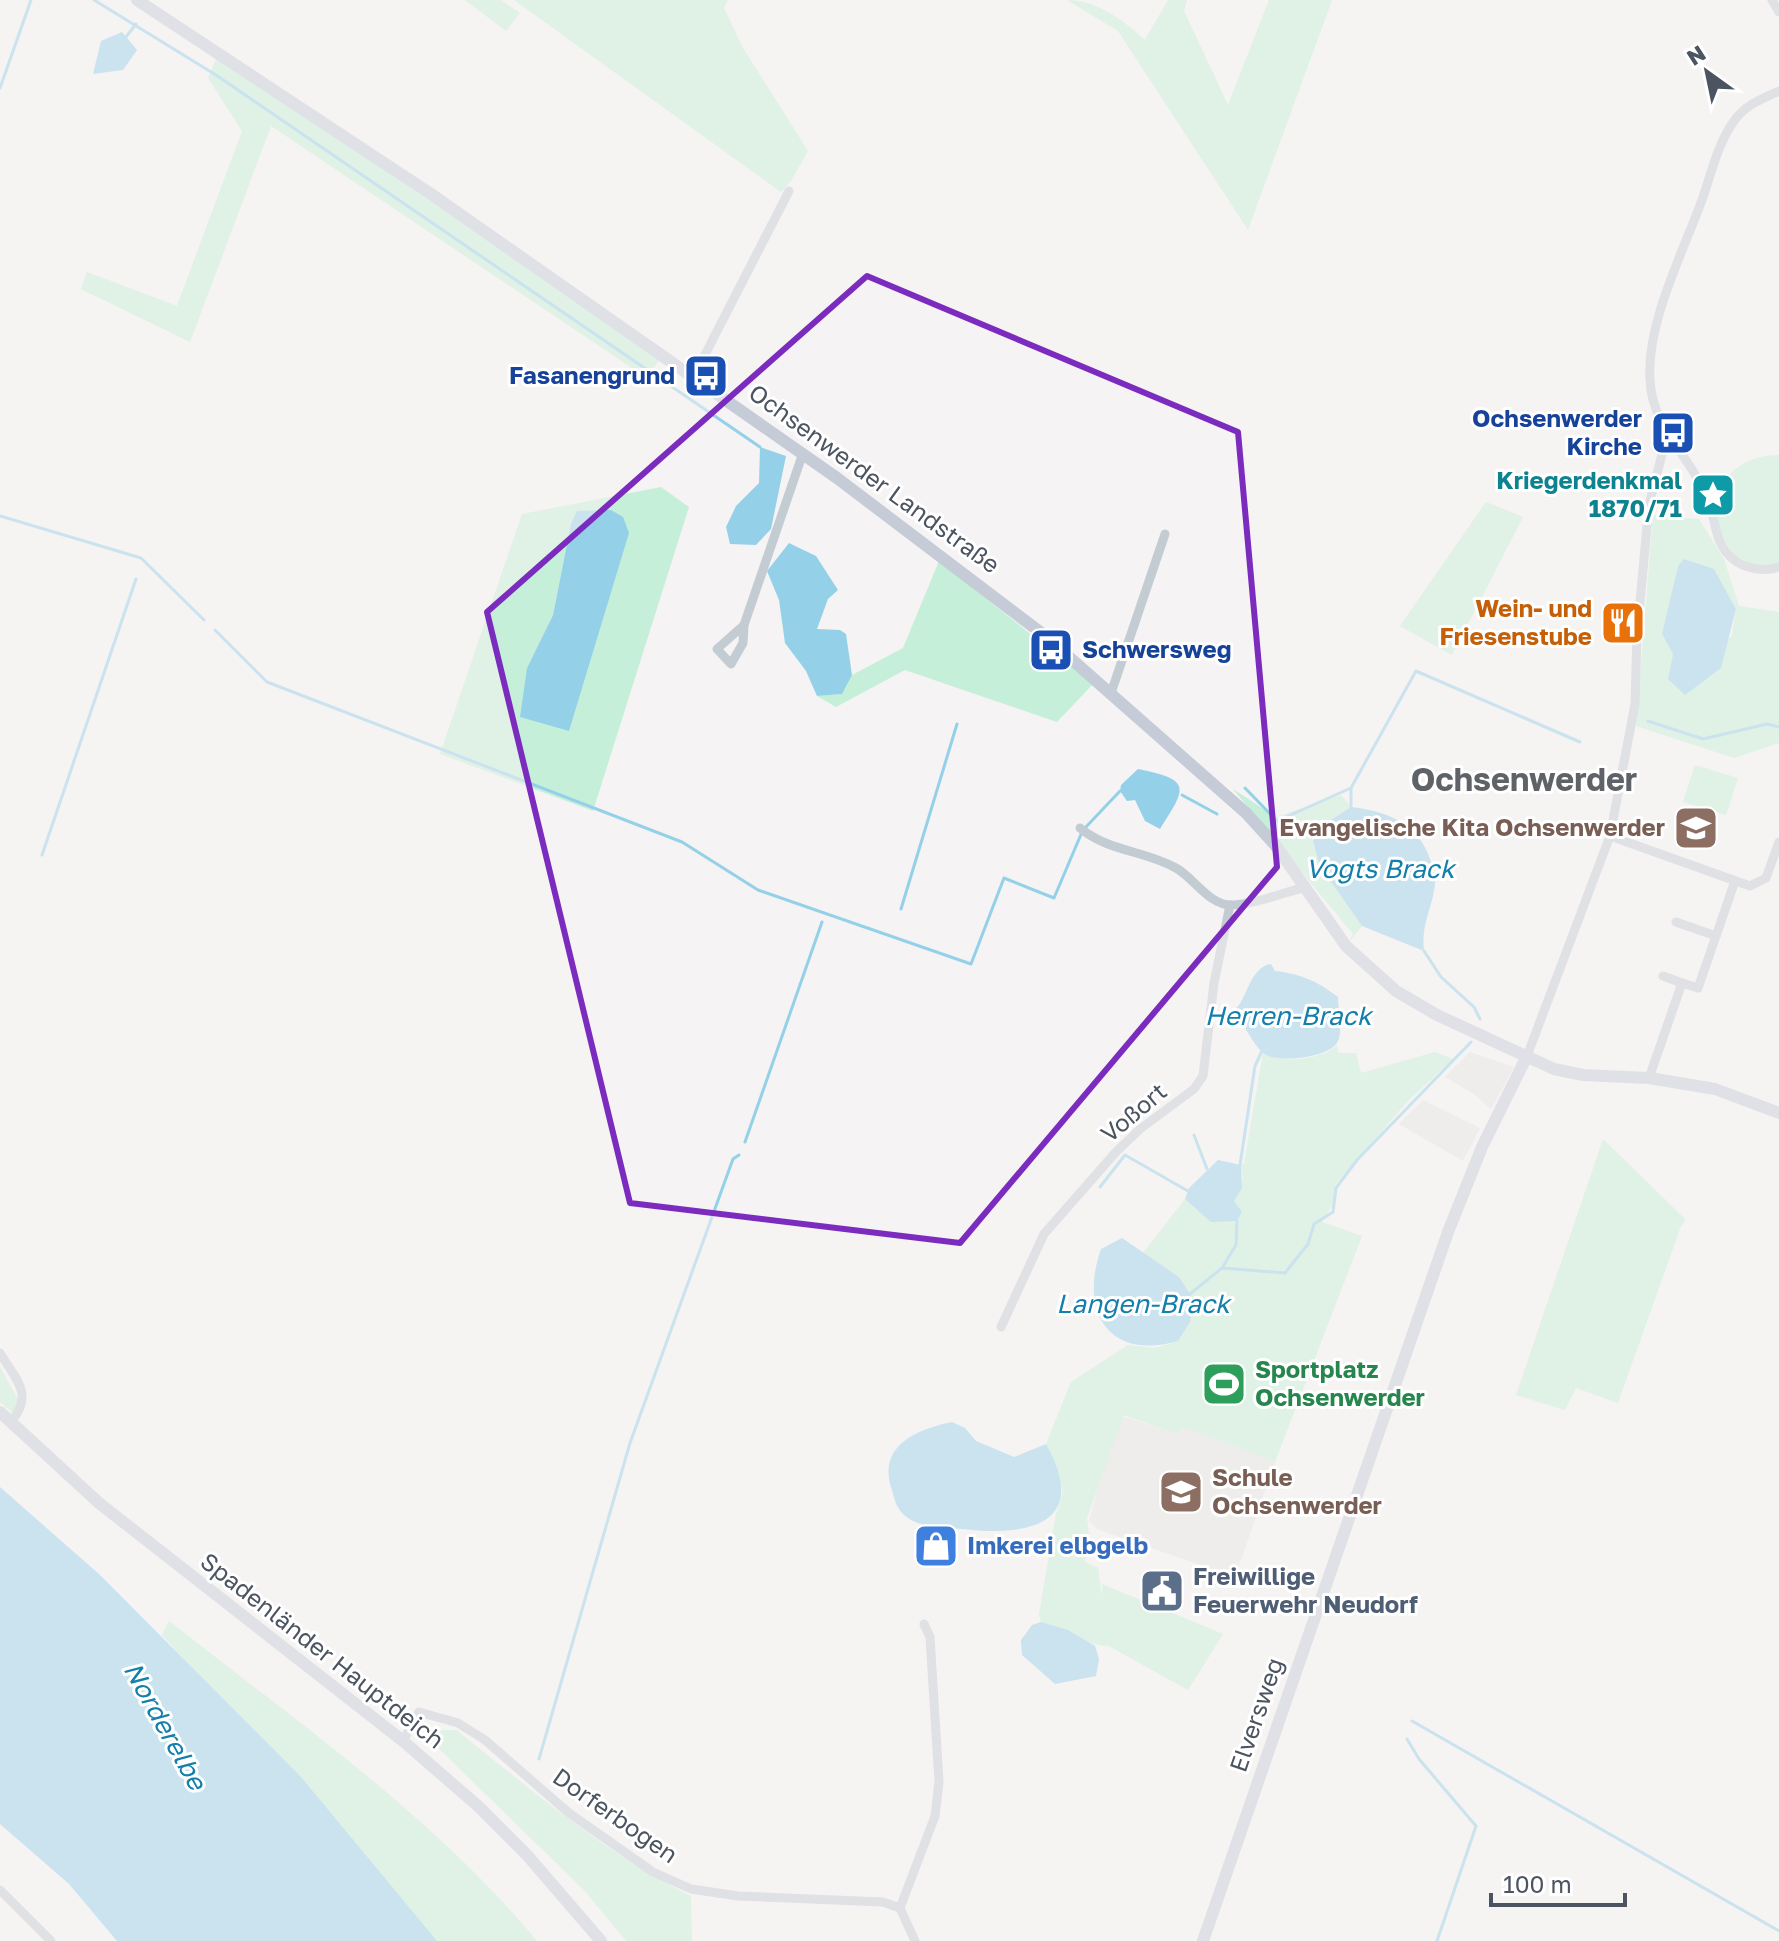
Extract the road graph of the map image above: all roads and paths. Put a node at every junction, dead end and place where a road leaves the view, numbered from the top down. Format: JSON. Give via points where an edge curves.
{"nodes":[{"id":1,"x":137,"y":0,"type":"edge"},
{"id":2,"x":1772,"y":0,"type":"edge"},
{"id":3,"x":1779,"y":12,"type":"edge"},
{"id":4,"x":1779,"y":91,"type":"edge"},
{"id":5,"x":789,"y":191,"type":"dead end"},
{"id":6,"x":694,"y":376,"type":"junction"},
{"id":7,"x":1667,"y":435,"type":"junction"},
{"id":8,"x":803,"y":453,"type":"junction"},
{"id":9,"x":1165,"y":534,"type":"dead end"},
{"id":10,"x":1779,"y":567,"type":"edge"},
{"id":11,"x":744,"y":625,"type":"dead end"},
{"id":12,"x":1111,"y":693,"type":"junction"},
{"id":13,"x":1080,"y":828,"type":"dead end"},
{"id":14,"x":1610,"y":836,"type":"junction"},
{"id":15,"x":1779,"y":842,"type":"edge"},
{"id":16,"x":1735,"y":881,"type":"junction"},
{"id":17,"x":1303,"y":888,"type":"junction"},
{"id":18,"x":1230,"y":905,"type":"junction"},
{"id":19,"x":1676,"y":922,"type":"dead end"},
{"id":20,"x":1716,"y":936,"type":"junction"},
{"id":21,"x":1663,"y":976,"type":"dead end"},
{"id":22,"x":1682,"y":983,"type":"junction"},
{"id":23,"x":1527,"y":1056,"type":"junction"},
{"id":24,"x":1649,"y":1078,"type":"junction"},
{"id":25,"x":1779,"y":1113,"type":"edge"},
{"id":26,"x":1001,"y":1327,"type":"dead end"},
{"id":27,"x":0,"y":1353,"type":"edge"},
{"id":28,"x":0,"y":1412,"type":"edge"},
{"id":29,"x":11,"y":1422,"type":"junction"},
{"id":30,"x":924,"y":1624,"type":"dead end"},
{"id":31,"x":403,"y":1741,"type":"junction"},
{"id":32,"x":0,"y":1890,"type":"edge"},
{"id":33,"x":900,"y":1908,"type":"junction"},
{"id":34,"x":1202,"y":1938,"type":"edge"},
{"id":35,"x":51,"y":1941,"type":"edge"},
{"id":36,"x":601,"y":1941,"type":"edge"},
{"id":37,"x":915,"y":1941,"type":"edge"}],
"edges":[{"from":1,"to":6,"type":"street","name":"Ochsenwerder Landstraße"},
{"from":2,"to":3,"type":"street"},
{"from":4,"to":7,"type":"street","via":[[1750,104],[1734,120],[1666,300],[1649,379]]},
{"from":5,"to":6,"type":"street"},
{"from":6,"to":8,"type":"street","name":"Ochsenwerder Landstraße"},
{"from":7,"to":10,"type":"street","via":[[1700,482],[1721,546],[1745,567]]},
{"from":7,"to":14,"type":"street","via":[[1649,505],[1635,704]]},
{"from":8,"to":11,"type":"street"},
{"from":8,"to":12,"type":"street","name":"Ochsenwerder Landstraße","via":[[988,589]]},
{"from":9,"to":12,"type":"street"},
{"from":12,"to":17,"type":"street","name":"Ochsenwerder Landstraße","via":[[1246,813]]},
{"from":13,"to":18,"type":"street","via":[[1105,846],[1178,869],[1213,899]]},
{"from":14,"to":16,"type":"street"},
{"from":14,"to":23,"type":"street"},
{"from":15,"to":16,"type":"street","via":[[1763,882],[1750,886]]},
{"from":16,"to":20,"type":"street"},
{"from":17,"to":18,"type":"street"},
{"from":17,"to":23,"type":"street","name":"Ochsenwerder Landstraße","via":[[1346,946],[1396,991]]},
{"from":18,"to":26,"type":"street","name":"Voßort","via":[[1203,1076],[1115,1153],[1044,1234]]},
{"from":19,"to":20,"type":"street"},
{"from":20,"to":22,"type":"street","via":[[1698,988]]},
{"from":21,"to":22,"type":"street"},
{"from":22,"to":24,"type":"street"},
{"from":23,"to":24,"type":"street","name":"Ochsenwerder Landstraße","via":[[1583,1075]]},
{"from":23,"to":34,"type":"street","name":"Elversweg","via":[[1448,1232]]},
{"from":24,"to":25,"type":"street","name":"Ochsenwerder Landstraße","via":[[1715,1089]]},
{"from":27,"to":29,"type":"street","via":[[24,1397]]},
{"from":28,"to":29,"type":"street","name":"Spadenländer Hauptdeich"},
{"from":29,"to":31,"type":"street","name":"Spadenländer Hauptdeich","via":[[99,1503]]},
{"from":30,"to":33,"type":"street","via":[[930,1637],[939,1782],[935,1816]]},
{"from":31,"to":33,"type":"street","name":"Dorferbogen","via":[[419,1712],[458,1723],[576,1818],[653,1872],[691,1889],[738,1896],[846,1898]]},
{"from":31,"to":36,"type":"street","name":"Spadenländer Hauptdeich","via":[[527,1855]]},
{"from":32,"to":35,"type":"street"},
{"from":33,"to":37,"type":"street"}]}
